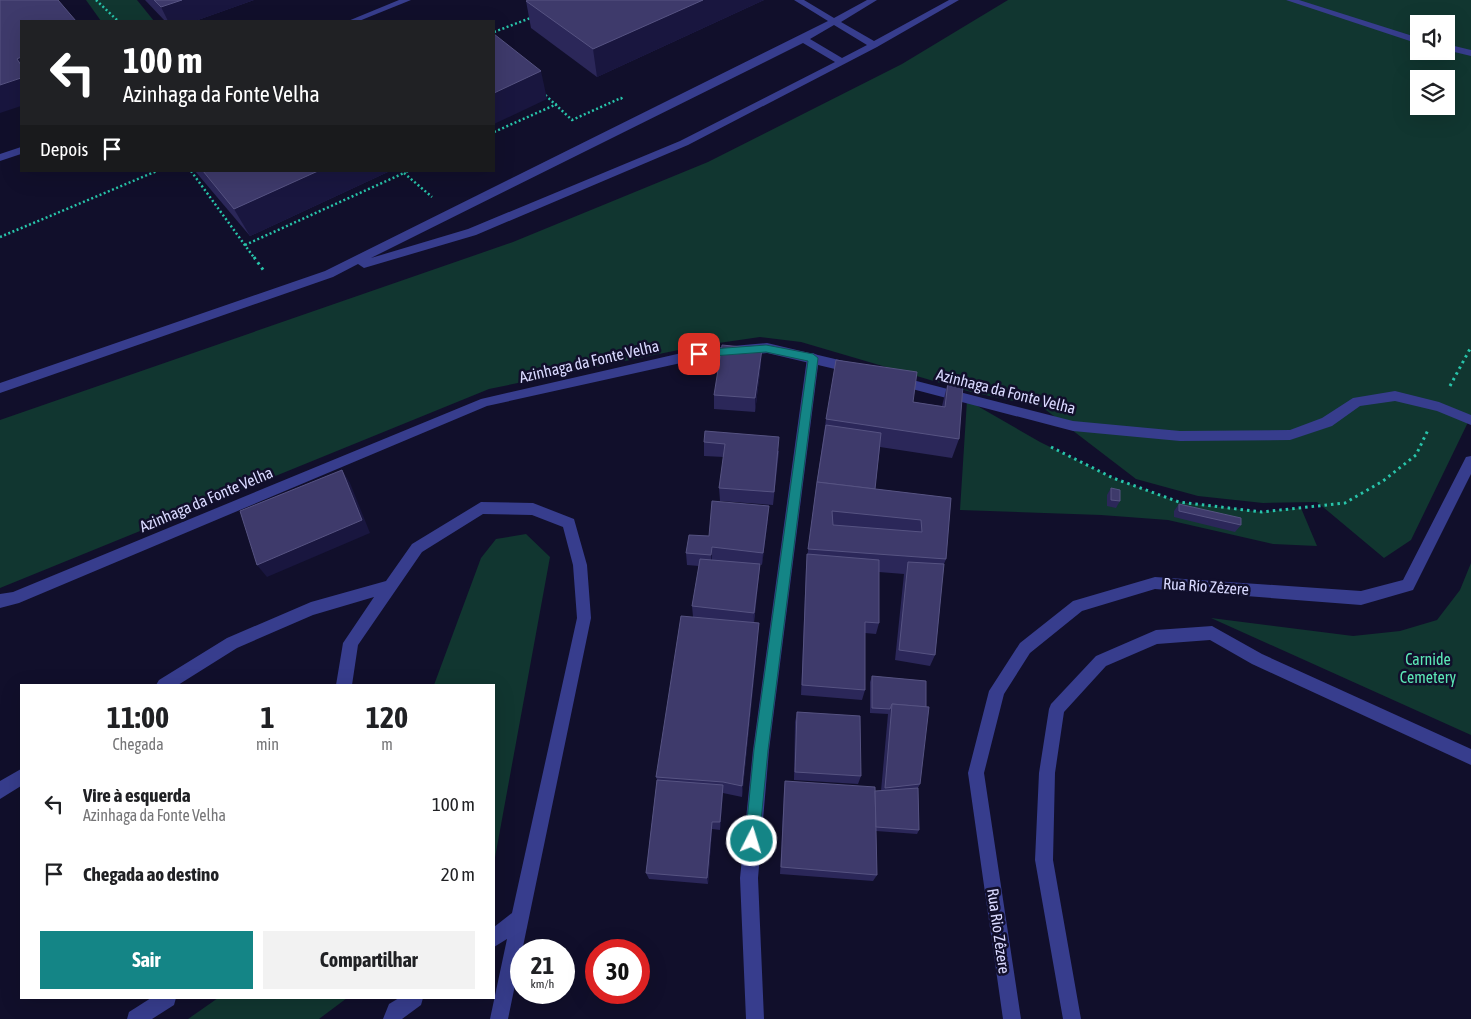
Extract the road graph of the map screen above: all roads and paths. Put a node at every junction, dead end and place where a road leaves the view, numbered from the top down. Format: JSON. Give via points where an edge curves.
{"nodes":[{"id":1,"x":96,"y":0,"type":"edge"},
{"id":2,"x":407,"y":0,"type":"edge"},
{"id":3,"x":798,"y":0,"type":"edge"},
{"id":4,"x":873,"y":0,"type":"edge"},
{"id":5,"x":955,"y":0,"type":"edge"},
{"id":6,"x":1290,"y":0,"type":"edge"},
{"id":7,"x":536,"y":16,"type":"edge"},
{"id":8,"x":117,"y":20,"type":"edge"},
{"id":9,"x":355,"y":20,"type":"edge"},
{"id":10,"x":834,"y":22,"type":"junction"},
{"id":11,"x":495,"y":32,"type":"edge"},
{"id":12,"x":1410,"y":38,"type":"edge"},
{"id":13,"x":803,"y":39,"type":"junction"},
{"id":14,"x":874,"y":45,"type":"junction"},
{"id":15,"x":1455,"y":50,"type":"edge"},
{"id":16,"x":1471,"y":53,"type":"edge"},
{"id":17,"x":842,"y":62,"type":"junction"},
{"id":18,"x":536,"y":86,"type":"edge"},
{"id":19,"x":495,"y":132,"type":"edge"},
{"id":20,"x":20,"y":150,"type":"edge"},
{"id":21,"x":0,"y":158,"type":"edge"},
{"id":22,"x":155,"y":172,"type":"edge"},
{"id":23,"x":192,"y":172,"type":"edge"},
{"id":24,"x":404,"y":173,"type":"dead end"},
{"id":25,"x":0,"y":237,"type":"edge"},
{"id":26,"x":245,"y":245,"type":"junction"},
{"id":27,"x":329,"y":274,"type":"junction"},
{"id":28,"x":267,"y":275,"type":"dead end"},
{"id":29,"x":1471,"y":347,"type":"edge"},
{"id":30,"x":813,"y":358,"type":"junction"},
{"id":31,"x":861,"y":371,"type":"edge"},
{"id":32,"x":880,"y":376,"type":"edge"},
{"id":33,"x":0,"y":388,"type":"edge"},
{"id":34,"x":1439,"y":407,"type":"junction"},
{"id":35,"x":1471,"y":420,"type":"edge"},
{"id":36,"x":1048,"y":446,"type":"dead end"},
{"id":37,"x":1471,"y":461,"type":"edge"},
{"id":38,"x":390,"y":586,"type":"junction"},
{"id":39,"x":0,"y":601,"type":"edge"},
{"id":40,"x":166,"y":684,"type":"edge"},
{"id":41,"x":344,"y":684,"type":"edge"},
{"id":42,"x":1471,"y":756,"type":"edge"},
{"id":43,"x":20,"y":778,"type":"edge"},
{"id":44,"x":0,"y":791,"type":"edge"},
{"id":45,"x":518,"y":919,"type":"junction"},
{"id":46,"x":495,"y":937,"type":"edge"},
{"id":47,"x":165,"y":999,"type":"edge"},
{"id":48,"x":413,"y":999,"type":"edge"},
{"id":49,"x":136,"y":1019,"type":"edge"},
{"id":50,"x":392,"y":1019,"type":"edge"},
{"id":51,"x":498,"y":1019,"type":"edge"},
{"id":52,"x":755,"y":1019,"type":"edge"},
{"id":53,"x":1012,"y":1019,"type":"edge"},
{"id":54,"x":1072,"y":1019,"type":"edge"}],
"edges":[{"from":1,"to":8,"type":"path"},
{"from":2,"to":9,"type":"street"},
{"from":3,"to":10,"type":"street"},
{"from":4,"to":10,"type":"street"},
{"from":5,"to":14,"type":"street"},
{"from":6,"to":12,"type":"street"},
{"from":7,"to":11,"type":"path"},
{"from":10,"to":13,"type":"street"},
{"from":10,"to":14,"type":"street"},
{"from":13,"to":17,"type":"street"},
{"from":13,"to":27,"type":"street"},
{"from":14,"to":17,"type":"street"},
{"from":15,"to":16,"type":"street"},
{"from":17,"to":27,"type":"street","via":[[684,143],[472,232]]},
{"from":18,"to":19,"type":"path","via":[[557,104]]},
{"from":20,"to":21,"type":"street"},
{"from":22,"to":25,"type":"path"},
{"from":23,"to":26,"type":"path"},
{"from":24,"to":26,"type":"path"},
{"from":26,"to":28,"type":"path"},
{"from":27,"to":33,"type":"street"},
{"from":29,"to":34,"type":"path"},
{"from":30,"to":31,"type":"street","name":"Azinhaga da Fonte Velha"},
{"from":30,"to":39,"type":"street","name":"Azinhaga da Fonte Velha","via":[[766,348],[699,354],[485,402],[14,598]]},
{"from":30,"to":52,"type":"street","via":[[761,750],[749,878]]},
{"from":32,"to":34,"type":"street","name":"Azinhaga da Fonte Velha","via":[[1074,426],[1180,436],[1290,435],[1327,422],[1357,401],[1395,396]]},
{"from":34,"to":35,"type":"street","name":"Azinhaga da Fonte Velha"},
{"from":34,"to":36,"type":"path","via":[[1416,455],[1383,481],[1345,503],[1262,512],[1179,502],[1113,478]]},
{"from":37,"to":53,"type":"street","name":"Rua Rio Zêzere","via":[[1408,586],[1361,598],[1155,583],[1078,606],[1025,648],[997,691],[976,773]]},
{"from":38,"to":40,"type":"street","via":[[311,609],[232,643]]},
{"from":38,"to":41,"type":"street","via":[[350,643]]},
{"from":38,"to":45,"type":"street","via":[[417,548],[481,508],[533,508],[569,523],[580,565],[584,618]]},
{"from":42,"to":54,"type":"street","via":[[1257,659],[1212,633],[1156,637],[1101,661],[1058,708],[1047,773],[1044,860]]},
{"from":43,"to":44,"type":"street"},
{"from":45,"to":46,"type":"street"},
{"from":45,"to":51,"type":"street"},
{"from":47,"to":49,"type":"street"},
{"from":48,"to":50,"type":"street","via":[[396,1011]]}]}
